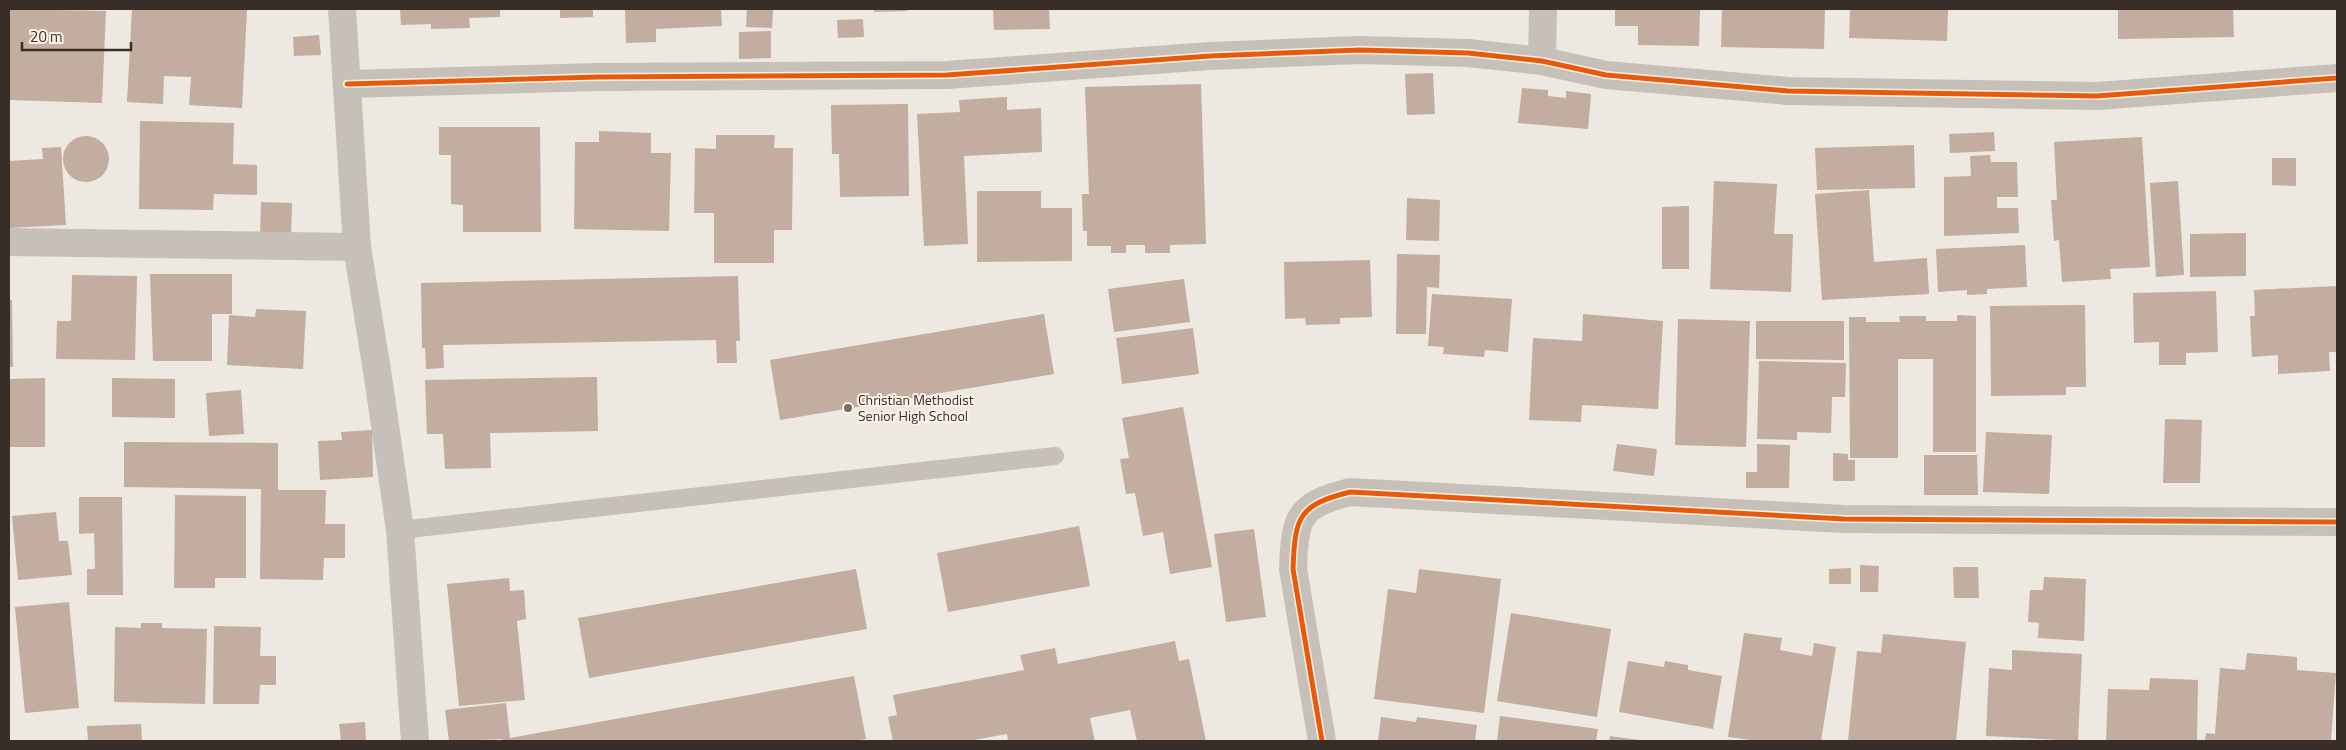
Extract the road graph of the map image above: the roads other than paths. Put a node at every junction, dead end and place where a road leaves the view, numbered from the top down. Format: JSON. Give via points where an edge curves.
{"nodes":[{"id":1,"x":342,"y":9,"type":"edge"},
{"id":2,"x":1543,"y":9,"type":"edge"},
{"id":3,"x":1542,"y":61,"type":"junction"},
{"id":4,"x":2337,"y":78,"type":"edge"},
{"id":5,"x":347,"y":84,"type":"junction"},
{"id":6,"x":9,"y":242,"type":"edge"},
{"id":7,"x":357,"y":247,"type":"junction"},
{"id":8,"x":1055,"y":456,"type":"dead end"},
{"id":9,"x":2337,"y":522,"type":"edge"},
{"id":10,"x":400,"y":530,"type":"junction"},
{"id":11,"x":416,"y":741,"type":"edge"},
{"id":12,"x":1322,"y":741,"type":"edge"}],
"edges":[{"from":1,"to":5,"type":"street"},
{"from":2,"to":3,"type":"street"},
{"from":3,"to":4,"type":"street","via":[[1606,75],[1788,91],[2097,96]]},
{"from":3,"to":5,"type":"street","via":[[1468,53],[1360,50],[1210,56],[947,75],[598,77]]},
{"from":5,"to":7,"type":"street"},
{"from":6,"to":7,"type":"street"},
{"from":7,"to":10,"type":"street"},
{"from":8,"to":10,"type":"lane"},
{"from":9,"to":12,"type":"street","via":[[1844,520],[1350,492],[1324,498],[1308,508],[1297,525],[1294,544],[1293,569]]},
{"from":10,"to":11,"type":"street"}]}
